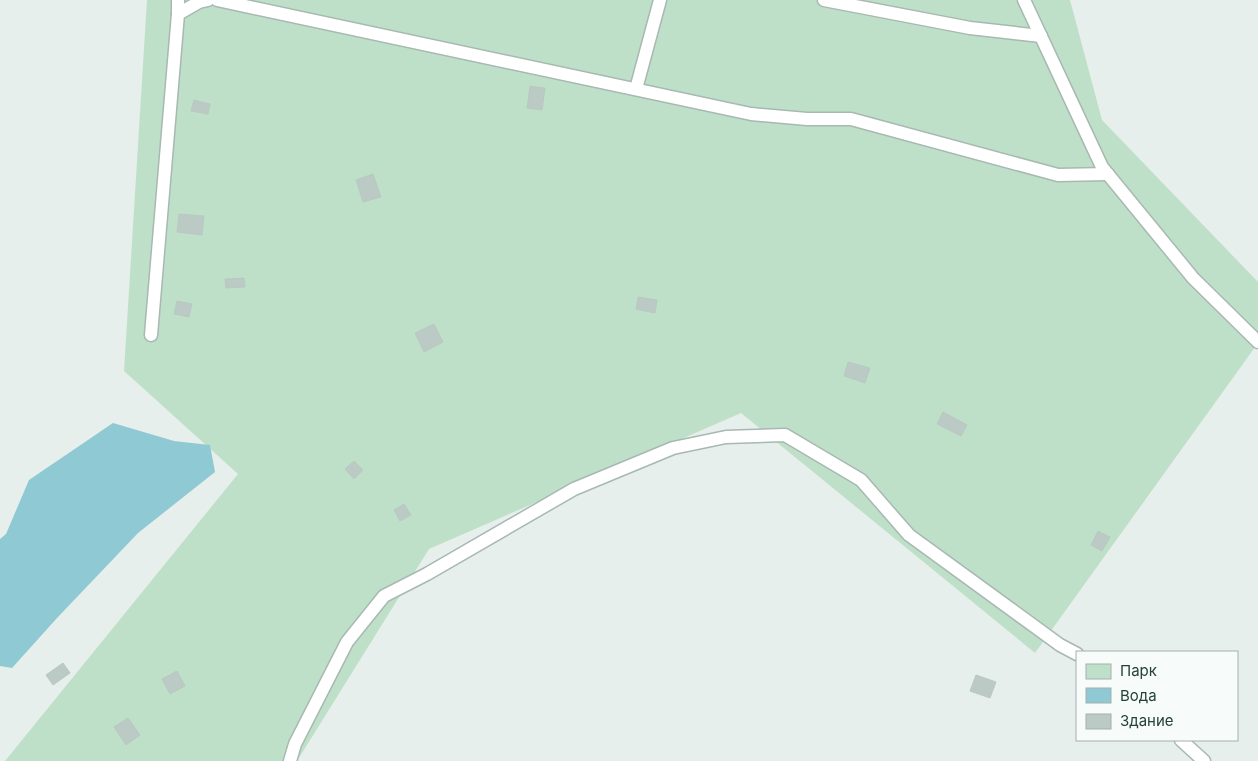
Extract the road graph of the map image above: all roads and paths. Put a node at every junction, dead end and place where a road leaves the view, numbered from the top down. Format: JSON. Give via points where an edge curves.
{"nodes":[{"id":1,"x":178,"y":0,"type":"edge"},
{"id":2,"x":208,"y":0,"type":"edge"},
{"id":3,"x":217,"y":0,"type":"edge"},
{"id":4,"x":660,"y":0,"type":"edge"},
{"id":5,"x":824,"y":0,"type":"edge"},
{"id":6,"x":1024,"y":0,"type":"edge"},
{"id":7,"x":178,"y":14,"type":"junction"},
{"id":8,"x":1041,"y":36,"type":"junction"},
{"id":9,"x":636,"y":90,"type":"junction"},
{"id":10,"x":1108,"y":174,"type":"junction"},
{"id":11,"x":151,"y":335,"type":"dead end"},
{"id":12,"x":1258,"y":342,"type":"edge"},
{"id":13,"x":1076,"y":653,"type":"edge"},
{"id":14,"x":1182,"y":741,"type":"edge"},
{"id":15,"x":290,"y":761,"type":"edge"},
{"id":16,"x":1204,"y":761,"type":"edge"}],
"edges":[{"from":1,"to":7,"type":"lane"},
{"from":2,"to":7,"type":"lane"},
{"from":3,"to":9,"type":"lane"},
{"from":4,"to":9,"type":"lane"},
{"from":5,"to":8,"type":"lane","via":[[970,28]]},
{"from":6,"to":8,"type":"lane"},
{"from":7,"to":11,"type":"lane"},
{"from":8,"to":10,"type":"lane"},
{"from":9,"to":10,"type":"lane","via":[[751,114],[851,119],[1058,175]]},
{"from":10,"to":12,"type":"lane","via":[[1193,278]]},
{"from":13,"to":15,"type":"lane","via":[[909,535],[861,480],[786,435],[726,437],[673,448],[574,489],[384,596],[347,642],[295,744]]},
{"from":14,"to":16,"type":"lane"}]}
